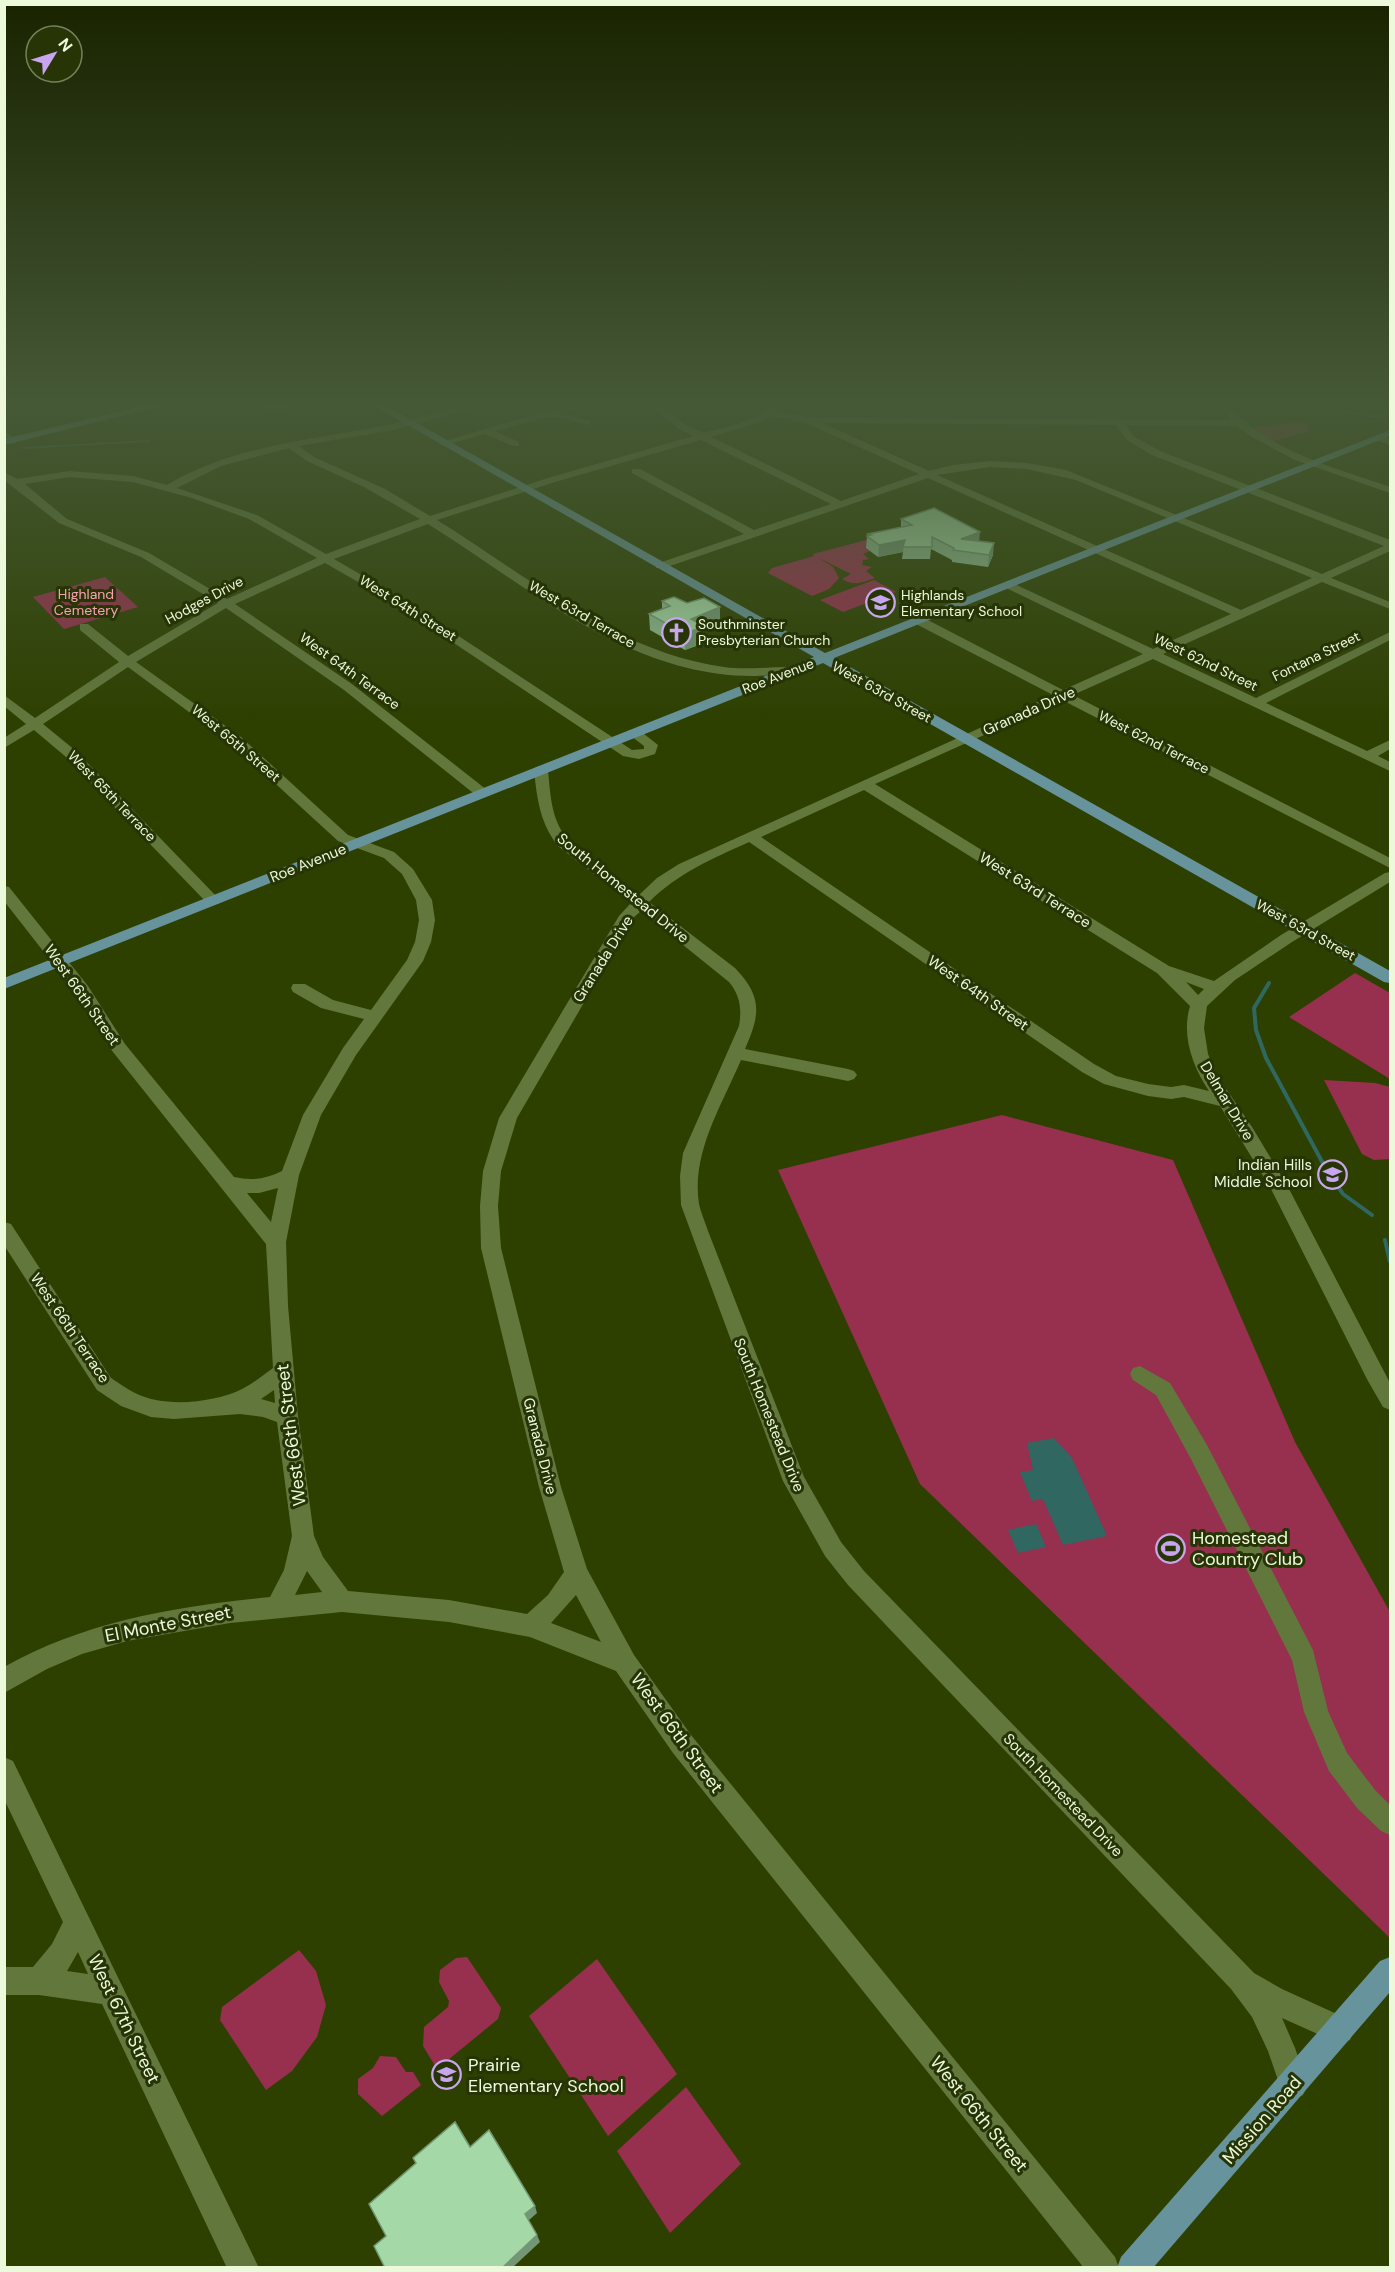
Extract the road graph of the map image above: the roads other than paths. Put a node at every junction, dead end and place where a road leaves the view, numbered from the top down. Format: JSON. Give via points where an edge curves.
{"nodes":[{"id":1,"x":50,"y":510,"type":"edge"},
{"id":2,"x":236,"y":510,"type":"edge"},
{"id":3,"x":413,"y":510,"type":"edge"},
{"id":4,"x":457,"y":510,"type":"edge"},
{"id":5,"x":562,"y":510,"type":"edge"},
{"id":6,"x":708,"y":510,"type":"edge"},
{"id":7,"x":823,"y":510,"type":"edge"},
{"id":8,"x":1006,"y":510,"type":"edge"},
{"id":9,"x":1158,"y":510,"type":"edge"},
{"id":10,"x":1198,"y":510,"type":"edge"},
{"id":11,"x":1299,"y":510,"type":"edge"},
{"id":12,"x":1178,"y":518,"type":"junction"},
{"id":13,"x":428,"y":519,"type":"junction"},
{"id":14,"x":753,"y":534,"type":"junction"},
{"id":15,"x":1390,"y":546,"type":"edge"},
{"id":16,"x":1096,"y":550,"type":"junction"},
{"id":17,"x":324,"y":557,"type":"junction"},
{"id":18,"x":660,"y":566,"type":"junction"},
{"id":19,"x":1323,"y":578,"type":"junction"},
{"id":20,"x":194,"y":583,"type":"junction"},
{"id":21,"x":1008,"y":585,"type":"junction"},
{"id":22,"x":226,"y":603,"type":"junction"},
{"id":23,"x":1390,"y":606,"type":"edge"},
{"id":24,"x":1242,"y":615,"type":"junction"},
{"id":25,"x":918,"y":620,"type":"junction"},
{"id":26,"x":184,"y":626,"type":"junction"},
{"id":27,"x":84,"y":627,"type":"dead end"},
{"id":28,"x":1390,"y":636,"type":"edge"},
{"id":29,"x":1154,"y":654,"type":"junction"},
{"id":30,"x":822,"y":658,"type":"junction"},
{"id":31,"x":128,"y":662,"type":"junction"},
{"id":32,"x":726,"y":671,"type":"junction"},
{"id":33,"x":788,"y":671,"type":"junction"},
{"id":34,"x":745,"y":688,"type":"junction"},
{"id":35,"x":1065,"y":695,"type":"junction"},
{"id":36,"x":4,"y":699,"type":"edge"},
{"id":37,"x":1256,"y":703,"type":"junction"},
{"id":38,"x":36,"y":724,"type":"junction"},
{"id":39,"x":634,"y":733,"type":"junction"},
{"id":40,"x":966,"y":738,"type":"junction"},
{"id":41,"x":612,"y":742,"type":"junction"},
{"id":42,"x":4,"y":744,"type":"edge"},
{"id":43,"x":1390,"y":744,"type":"edge"},
{"id":44,"x":1368,"y":756,"type":"junction"},
{"id":45,"x":1390,"y":767,"type":"edge"},
{"id":46,"x":541,"y":770,"type":"junction"},
{"id":47,"x":513,"y":781,"type":"junction"},
{"id":48,"x":865,"y":784,"type":"junction"},
{"id":49,"x":543,"y":793,"type":"junction"},
{"id":50,"x":482,"y":794,"type":"junction"},
{"id":51,"x":389,"y":831,"type":"junction"},
{"id":52,"x":750,"y":836,"type":"junction"},
{"id":53,"x":356,"y":844,"type":"junction"},
{"id":54,"x":389,"y":855,"type":"junction"},
{"id":55,"x":1390,"y":864,"type":"edge"},
{"id":56,"x":1390,"y":876,"type":"edge"},
{"id":57,"x":4,"y":891,"type":"edge"},
{"id":58,"x":213,"y":901,"type":"junction"},
{"id":59,"x":639,"y":902,"type":"junction"},
{"id":60,"x":1304,"y":929,"type":"junction"},
{"id":61,"x":60,"y":962,"type":"junction"},
{"id":62,"x":1163,"y":969,"type":"junction"},
{"id":63,"x":1390,"y":978,"type":"edge"},
{"id":64,"x":4,"y":984,"type":"edge"},
{"id":65,"x":1216,"y":987,"type":"junction"},
{"id":66,"x":299,"y":988,"type":"dead end"},
{"id":67,"x":1199,"y":1005,"type":"junction"},
{"id":68,"x":375,"y":1017,"type":"junction"},
{"id":69,"x":736,"y":1053,"type":"junction"},
{"id":70,"x":1205,"y":1070,"type":"junction"},
{"id":71,"x":848,"y":1075,"type":"dead end"},
{"id":72,"x":1184,"y":1091,"type":"junction"},
{"id":73,"x":1226,"y":1102,"type":"junction"},
{"id":74,"x":290,"y":1175,"type":"junction"},
{"id":75,"x":227,"y":1182,"type":"junction"},
{"id":76,"x":4,"y":1229,"type":"edge"},
{"id":77,"x":276,"y":1242,"type":"junction"},
{"id":78,"x":283,"y":1372,"type":"junction"},
{"id":79,"x":1140,"y":1374,"type":"dead end"},
{"id":80,"x":1390,"y":1401,"type":"edge"},
{"id":81,"x":222,"y":1406,"type":"junction"},
{"id":82,"x":287,"y":1416,"type":"junction"},
{"id":83,"x":303,"y":1536,"type":"junction"},
{"id":84,"x":576,"y":1572,"type":"junction"},
{"id":85,"x":342,"y":1601,"type":"junction"},
{"id":86,"x":277,"y":1607,"type":"junction"},
{"id":87,"x":530,"y":1626,"type":"junction"},
{"id":88,"x":625,"y":1663,"type":"junction"},
{"id":89,"x":4,"y":1681,"type":"edge"},
{"id":90,"x":4,"y":1770,"type":"edge"},
{"id":91,"x":1390,"y":1822,"type":"edge"},
{"id":92,"x":76,"y":1920,"type":"junction"},
{"id":93,"x":1390,"y":1971,"type":"edge"},
{"id":94,"x":1241,"y":1979,"type":"junction"},
{"id":95,"x":4,"y":1981,"type":"edge"},
{"id":96,"x":39,"y":1981,"type":"junction"},
{"id":97,"x":111,"y":1991,"type":"junction"},
{"id":98,"x":1340,"y":2030,"type":"junction"},
{"id":99,"x":1293,"y":2085,"type":"junction"},
{"id":100,"x":244,"y":2268,"type":"edge"},
{"id":101,"x":1104,"y":2268,"type":"edge"},
{"id":102,"x":1132,"y":2268,"type":"edge"}],
"edges":[{"from":1,"to":20,"type":"street","name":"West 64th Terrace","via":[[63,521],[145,555]]},
{"from":2,"to":17,"type":"street","name":"West 64th Street"},
{"from":3,"to":13,"type":"street","name":"West 63rd Terrace"},
{"from":4,"to":13,"type":"street","name":"Hodges Drive"},
{"from":5,"to":18,"type":"main road","name":"West 63rd Street"},
{"from":6,"to":14,"type":"street"},
{"from":7,"to":14,"type":"street"},
{"from":8,"to":16,"type":"street"},
{"from":9,"to":12,"type":"street"},
{"from":10,"to":12,"type":"main road","name":"Roe Avenue"},
{"from":11,"to":15,"type":"street"},
{"from":12,"to":16,"type":"main road","name":"Roe Avenue"},
{"from":12,"to":19,"type":"street"},
{"from":13,"to":17,"type":"street","name":"Hodges Drive"},
{"from":13,"to":32,"type":"street","name":"West 63rd Terrace","via":[[629,642],[673,659]]},
{"from":14,"to":18,"type":"street"},
{"from":15,"to":19,"type":"street","name":"Granada Drive"},
{"from":16,"to":21,"type":"main road","name":"Roe Avenue"},
{"from":16,"to":24,"type":"street"},
{"from":17,"to":22,"type":"street","name":"Hodges Drive"},
{"from":17,"to":41,"type":"street","name":"West 64th Street","via":[[437,626]]},
{"from":18,"to":30,"type":"main road","name":"West 63rd Street"},
{"from":19,"to":23,"type":"street"},
{"from":19,"to":24,"type":"street","name":"Granada Drive"},
{"from":20,"to":22,"type":"street","name":"West 64th Terrace"},
{"from":20,"to":26,"type":"street","via":[[200,596]]},
{"from":21,"to":25,"type":"main road","name":"Roe Avenue"},
{"from":21,"to":29,"type":"street","name":"West 62nd Street"},
{"from":22,"to":26,"type":"street","name":"Hodges Drive"},
{"from":22,"to":50,"type":"street","name":"West 64th Terrace","via":[[348,687]]},
{"from":24,"to":29,"type":"street","name":"Granada Drive"},
{"from":25,"to":30,"type":"main road","name":"Roe Avenue"},
{"from":25,"to":35,"type":"street","name":"West 62nd Terrace"},
{"from":26,"to":31,"type":"street","name":"Hodges Drive"},
{"from":27,"to":31,"type":"street","name":"West 65th Street"},
{"from":28,"to":37,"type":"street","name":"Fontana Street"},
{"from":29,"to":35,"type":"street","name":"Granada Drive"},
{"from":29,"to":37,"type":"street","name":"West 62nd Street"},
{"from":30,"to":33,"type":"main road","name":"Roe Avenue"},
{"from":30,"to":40,"type":"main road","name":"West 63rd Street"},
{"from":31,"to":38,"type":"street","name":"Hodges Drive"},
{"from":31,"to":53,"type":"street","name":"West 65th Street","via":[[219,726],[343,838]]},
{"from":32,"to":33,"type":"street","name":"West 63rd Terrace"},
{"from":32,"to":34,"type":"street","name":"West 63rd Terrace"},
{"from":33,"to":34,"type":"main road","name":"Roe Avenue"},
{"from":34,"to":39,"type":"main road","name":"Roe Avenue"},
{"from":35,"to":40,"type":"street","name":"Granada Drive"},
{"from":35,"to":55,"type":"street","name":"West 62nd Terrace"},
{"from":36,"to":38,"type":"street","name":"West 65th Terrace"},
{"from":37,"to":44,"type":"street","name":"West 62nd Street"},
{"from":38,"to":42,"type":"street","name":"Hodges Drive"},
{"from":38,"to":58,"type":"street","name":"West 65th Terrace","via":[[106,788]]},
{"from":39,"to":41,"type":"main road","name":"Roe Avenue"},
{"from":39,"to":41,"type":"street","via":[[651,746],[650,751],[634,755]]},
{"from":40,"to":48,"type":"street","name":"Granada Drive"},
{"from":40,"to":60,"type":"main road","name":"West 63rd Street"},
{"from":41,"to":46,"type":"main road","name":"Roe Avenue"},
{"from":43,"to":44,"type":"street"},
{"from":44,"to":45,"type":"street","name":"West 62nd Street"},
{"from":46,"to":47,"type":"main road","name":"Roe Avenue"},
{"from":46,"to":49,"type":"street","name":"South Homestead Drive"},
{"from":47,"to":49,"type":"street","via":[[532,785]]},
{"from":47,"to":50,"type":"main road","name":"Roe Avenue"},
{"from":48,"to":52,"type":"street","name":"Granada Drive"},
{"from":48,"to":62,"type":"street","name":"West 63rd Terrace"},
{"from":49,"to":59,"type":"street","name":"South Homestead Drive","via":[[550,825],[563,843]]},
{"from":50,"to":51,"type":"main road","name":"Roe Avenue"},
{"from":51,"to":53,"type":"main road","name":"Roe Avenue"},
{"from":51,"to":54,"type":"street"},
{"from":52,"to":59,"type":"street","name":"Granada Drive","via":[[684,867]]},
{"from":52,"to":72,"type":"street","name":"West 64th Street","via":[[1088,1068],[1110,1080],[1148,1090]]},
{"from":53,"to":54,"type":"street","name":"West 65th Street"},
{"from":53,"to":58,"type":"main road","name":"Roe Avenue"},
{"from":54,"to":68,"type":"street","name":"West 65th Street","via":[[420,890],[427,920],[415,961]]},
{"from":56,"to":60,"type":"street"},
{"from":57,"to":61,"type":"street","name":"West 66th Street"},
{"from":58,"to":61,"type":"main road","name":"Roe Avenue"},
{"from":59,"to":69,"type":"street","name":"South Homestead Drive","via":[[744,988],[751,1014]]},
{"from":59,"to":84,"type":"street","name":"Granada Drive","via":[[627,916],[508,1118],[492,1171],[491,1248],[550,1487]]},
{"from":60,"to":63,"type":"main road","name":"West 63rd Street"},
{"from":60,"to":65,"type":"street"},
{"from":61,"to":64,"type":"main road","name":"Roe Avenue"},
{"from":61,"to":75,"type":"street","name":"West 66th Street","via":[[119,1048]]},
{"from":62,"to":65,"type":"street"},
{"from":62,"to":67,"type":"street","name":"West 63rd Terrace"},
{"from":65,"to":67,"type":"street"},
{"from":66,"to":68,"type":"street","via":[[327,1004]]},
{"from":67,"to":70,"type":"street","name":"Delmar Drive","via":[[1197,1045]]},
{"from":68,"to":74,"type":"street","name":"West 65th Street","via":[[312,1115]]},
{"from":69,"to":71,"type":"street"},
{"from":69,"to":94,"type":"street","name":"South Homestead Drive","via":[[692,1153],[688,1176],[690,1205],[765,1410],[807,1506],[856,1578]]},
{"from":70,"to":72,"type":"street","via":[[1202,1078]]},
{"from":70,"to":73,"type":"street","name":"Delmar Drive"},
{"from":72,"to":73,"type":"street","name":"West 64th Street"},
{"from":73,"to":80,"type":"street","name":"Delmar Drive","via":[[1288,1202]]},
{"from":74,"to":75,"type":"street","via":[[261,1187]]},
{"from":74,"to":77,"type":"street","name":"West 65th Street"},
{"from":75,"to":77,"type":"street","name":"West 66th Street"},
{"from":76,"to":81,"type":"street","name":"West 66th Terrace","via":[[104,1384],[116,1394],[159,1410]]},
{"from":77,"to":78,"type":"street","name":"West 66th Street"},
{"from":78,"to":81,"type":"street","name":"West 66th Terrace","via":[[251,1395]]},
{"from":78,"to":82,"type":"street","name":"West 66th Street"},
{"from":79,"to":91,"type":"street","via":[[1163,1389],[1199,1452],[1304,1658],[1316,1712],[1338,1762]]},
{"from":81,"to":82,"type":"street","name":"West 66th Terrace","via":[[249,1406]]},
{"from":82,"to":83,"type":"street","name":"West 66th Street"},
{"from":83,"to":85,"type":"street","name":"West 66th Street","via":[[314,1563]]},
{"from":83,"to":86,"type":"street","via":[[295,1572]]},
{"from":84,"to":87,"type":"street","via":[[556,1605]]},
{"from":84,"to":88,"type":"street","name":"Granada Drive"},
{"from":85,"to":86,"type":"street","name":"El Monte Street"},
{"from":85,"to":87,"type":"street","name":"West 66th Street","via":[[449,1611]]},
{"from":86,"to":89,"type":"street","name":"El Monte Street","via":[[127,1630],[80,1643]]},
{"from":87,"to":88,"type":"street","name":"West 66th Street"},
{"from":88,"to":101,"type":"street","name":"West 66th Street","via":[[682,1744]]},
{"from":90,"to":92,"type":"street","name":"West 67th Street"},
{"from":92,"to":96,"type":"street","via":[[67,1949]]},
{"from":92,"to":97,"type":"street","name":"West 67th Street"},
{"from":93,"to":98,"type":"main road","name":"Mission Road"},
{"from":94,"to":98,"type":"street","name":"South Homestead Drive","via":[[1272,1999]]},
{"from":94,"to":99,"type":"street","name":"South Homestead Drive","via":[[1262,2007]]},
{"from":95,"to":96,"type":"street"},
{"from":96,"to":97,"type":"street"},
{"from":97,"to":100,"type":"street","name":"West 67th Street"},
{"from":98,"to":99,"type":"main road","name":"Mission Road"},
{"from":99,"to":102,"type":"main road","name":"Mission Road"}]}
